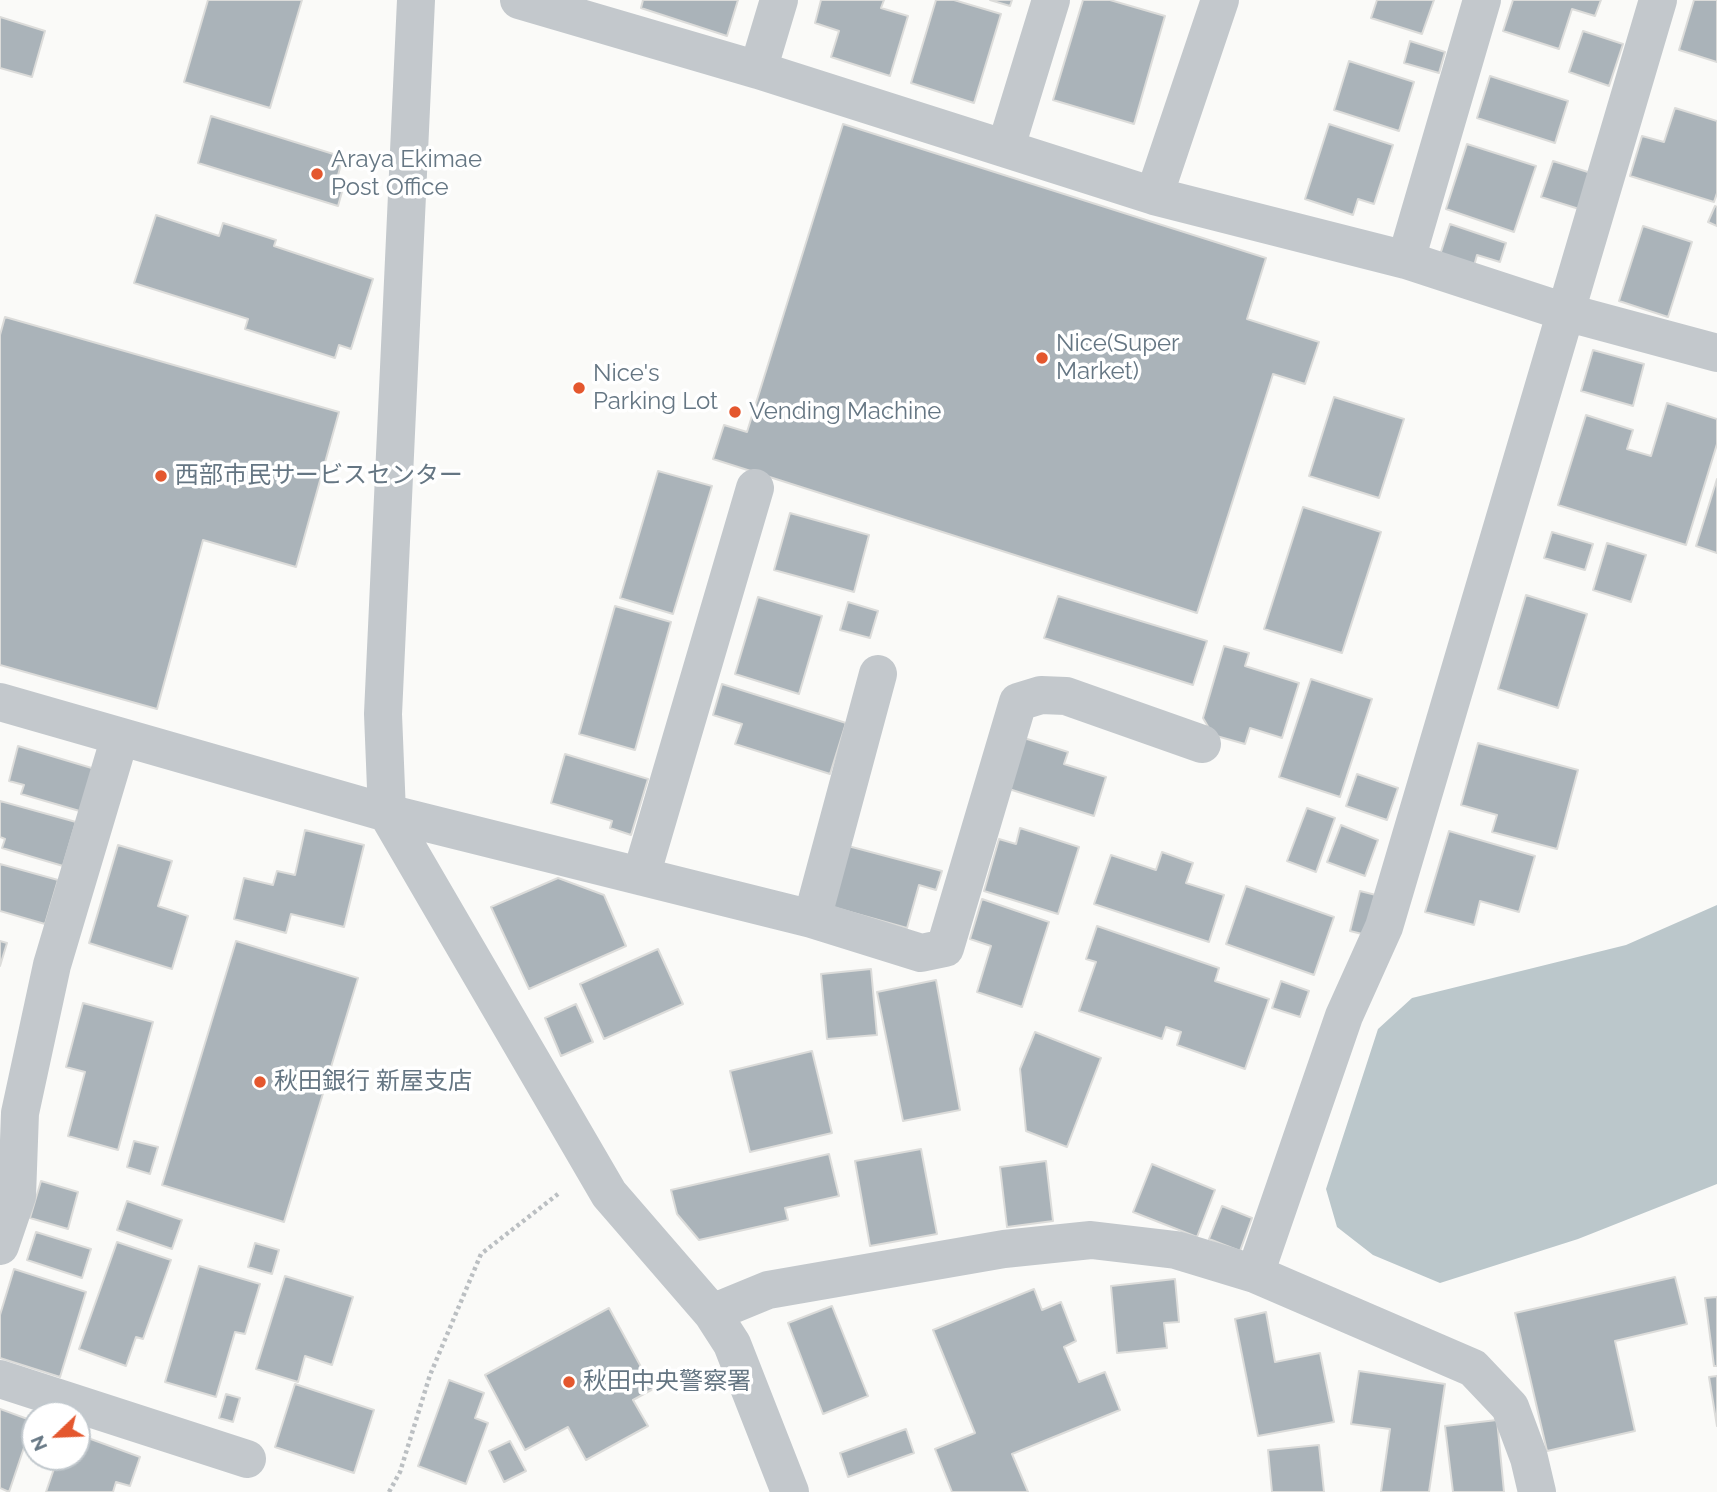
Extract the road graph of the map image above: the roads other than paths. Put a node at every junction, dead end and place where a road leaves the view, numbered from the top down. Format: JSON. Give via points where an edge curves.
{"nodes":[{"id":1,"x":416,"y":0,"type":"edge"},
{"id":2,"x":519,"y":0,"type":"edge"},
{"id":3,"x":779,"y":0,"type":"edge"},
{"id":4,"x":1051,"y":0,"type":"edge"},
{"id":5,"x":1220,"y":0,"type":"edge"},
{"id":6,"x":1482,"y":0,"type":"edge"},
{"id":7,"x":1658,"y":0,"type":"edge"},
{"id":8,"x":758,"y":70,"type":"junction"},
{"id":9,"x":1006,"y":147,"type":"junction"},
{"id":10,"x":1154,"y":196,"type":"junction"},
{"id":11,"x":1406,"y":260,"type":"junction"},
{"id":12,"x":1565,"y":312,"type":"junction"},
{"id":13,"x":1717,"y":354,"type":"edge"},
{"id":14,"x":755,"y":488,"type":"dead end"},
{"id":15,"x":878,"y":674,"type":"dead end"},
{"id":16,"x":0,"y":702,"type":"edge"},
{"id":17,"x":120,"y":737,"type":"junction"},
{"id":18,"x":1202,"y":744,"type":"dead end"},
{"id":19,"x":387,"y":813,"type":"junction"},
{"id":20,"x":641,"y":876,"type":"junction"},
{"id":21,"x":812,"y":919,"type":"junction"},
{"id":22,"x":0,"y":1246,"type":"edge"},
{"id":23,"x":1255,"y":1274,"type":"junction"},
{"id":24,"x":712,"y":1313,"type":"junction"},
{"id":25,"x":0,"y":1380,"type":"edge"},
{"id":26,"x":247,"y":1459,"type":"dead end"},
{"id":27,"x":790,"y":1492,"type":"edge"},
{"id":28,"x":1537,"y":1492,"type":"edge"}],
"edges":[{"from":1,"to":19,"type":"street","via":[[383,714]]},
{"from":2,"to":8,"type":"street"},
{"from":3,"to":8,"type":"street"},
{"from":4,"to":9,"type":"street"},
{"from":5,"to":10,"type":"street"},
{"from":6,"to":11,"type":"street"},
{"from":7,"to":12,"type":"street"},
{"from":8,"to":9,"type":"street"},
{"from":9,"to":10,"type":"street"},
{"from":10,"to":11,"type":"street"},
{"from":11,"to":12,"type":"street"},
{"from":12,"to":13,"type":"street"},
{"from":12,"to":23,"type":"street","via":[[1384,927],[1344,1016]]},
{"from":14,"to":20,"type":"street"},
{"from":15,"to":21,"type":"street"},
{"from":16,"to":17,"type":"street"},
{"from":17,"to":19,"type":"street"},
{"from":17,"to":22,"type":"street","via":[[52,965],[20,1113],[17,1196]]},
{"from":18,"to":21,"type":"street","via":[[1066,696],[1041,695],[1018,702],[945,948],[920,953]]},
{"from":19,"to":20,"type":"street"},
{"from":19,"to":24,"type":"street","via":[[609,1194]]},
{"from":20,"to":21,"type":"street"},
{"from":23,"to":24,"type":"street","via":[[1176,1251],[1091,1240],[1004,1249],[768,1290]]},
{"from":23,"to":28,"type":"street","via":[[1472,1368],[1510,1407]]},
{"from":24,"to":27,"type":"street","via":[[732,1344]]},
{"from":25,"to":26,"type":"street"}]}
